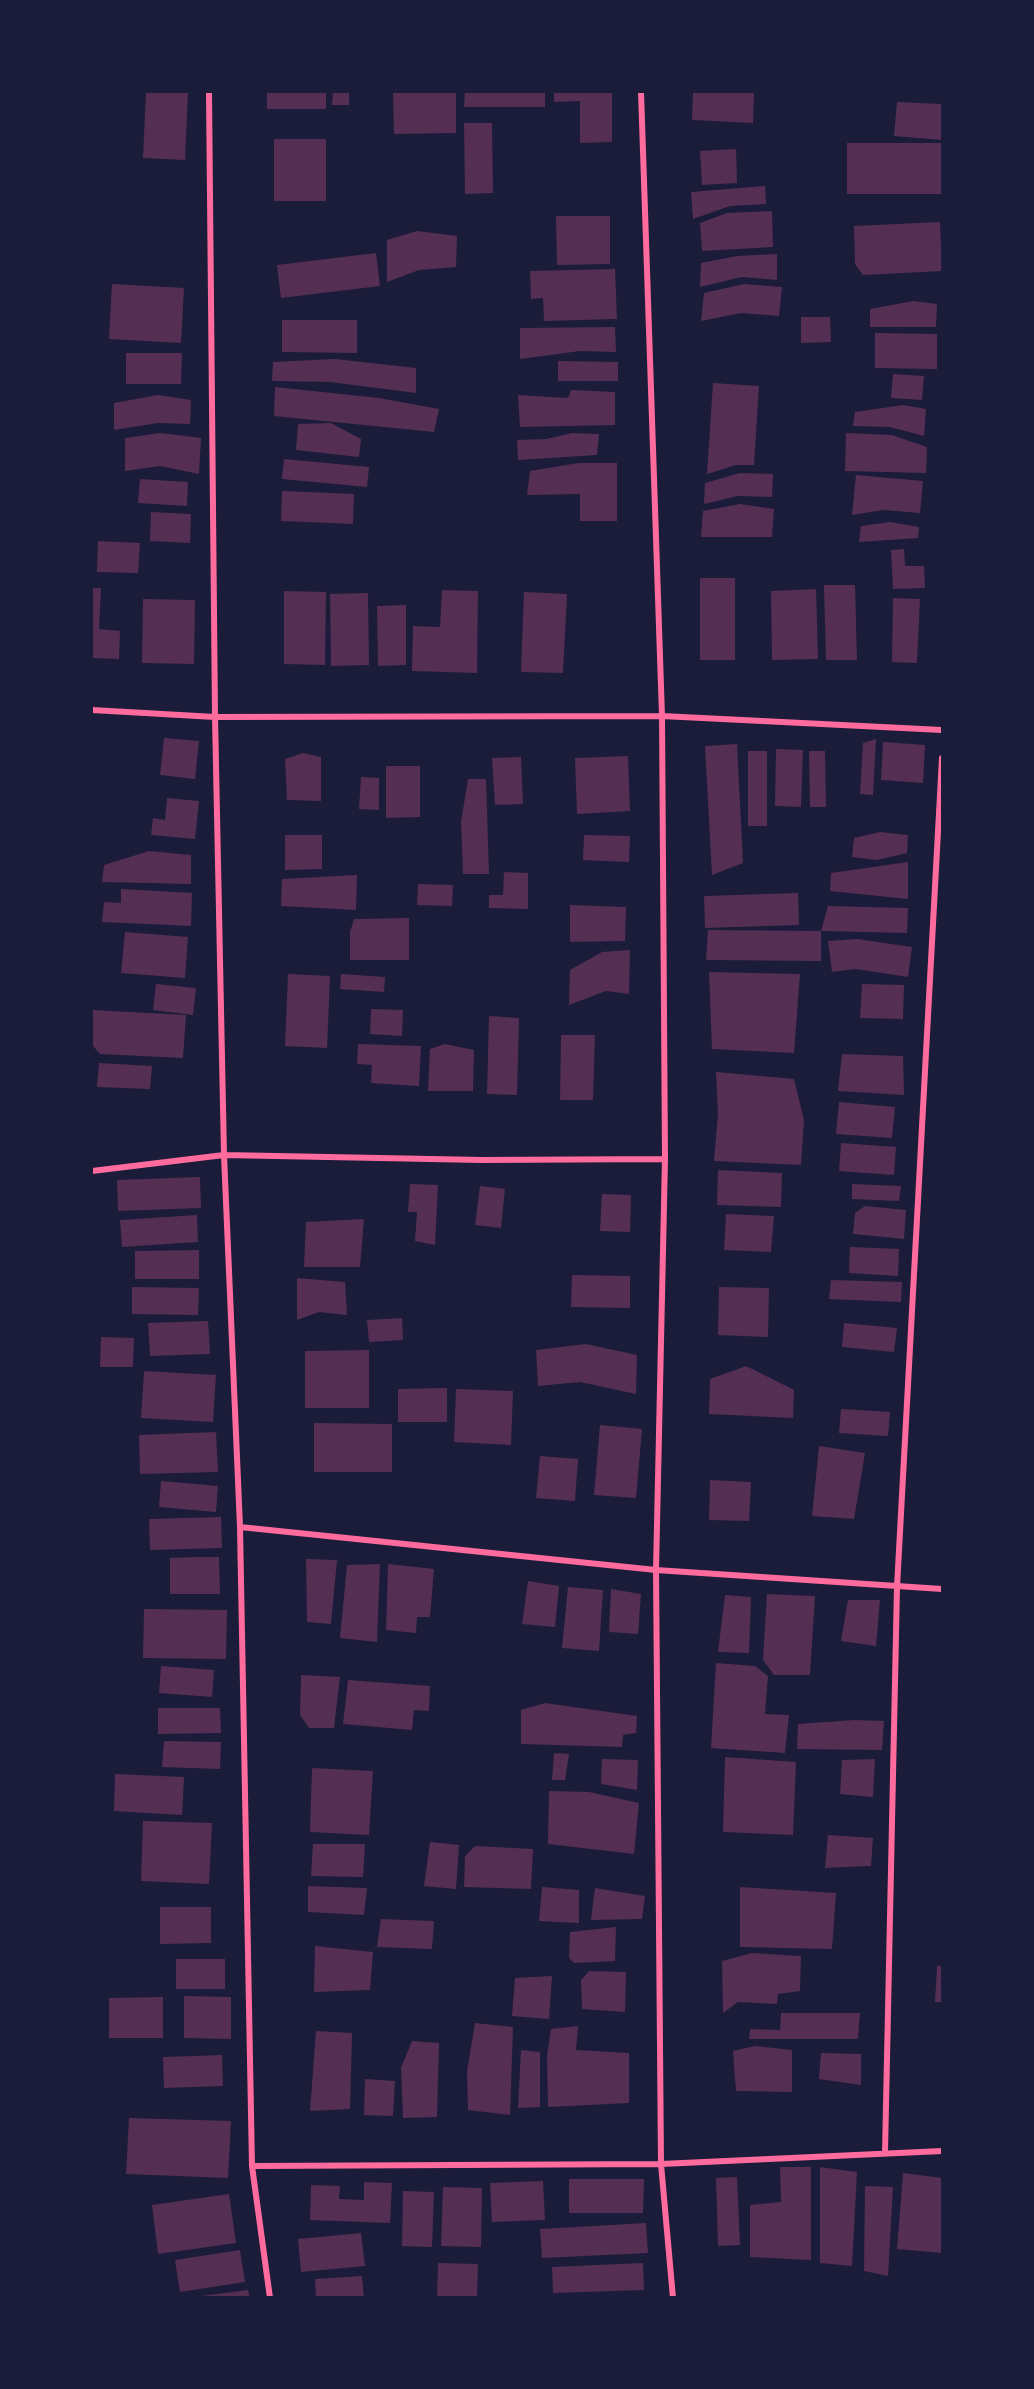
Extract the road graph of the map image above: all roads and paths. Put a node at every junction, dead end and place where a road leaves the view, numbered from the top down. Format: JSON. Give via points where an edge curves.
{"nodes":[{"id":1,"x":209,"y":92,"type":"edge"},
{"id":2,"x":640,"y":92,"type":"edge"},
{"id":3,"x":92,"y":710,"type":"edge"},
{"id":4,"x":662,"y":716,"type":"junction"},
{"id":5,"x":215,"y":717,"type":"junction"},
{"id":6,"x":942,"y":730,"type":"edge"},
{"id":7,"x":942,"y":758,"type":"edge"},
{"id":8,"x":224,"y":1155,"type":"junction"},
{"id":9,"x":665,"y":1159,"type":"junction"},
{"id":10,"x":92,"y":1171,"type":"edge"},
{"id":11,"x":240,"y":1527,"type":"junction"},
{"id":12,"x":656,"y":1570,"type":"junction"},
{"id":13,"x":897,"y":1587,"type":"junction"},
{"id":14,"x":942,"y":1589,"type":"edge"},
{"id":15,"x":942,"y":2151,"type":"edge"},
{"id":16,"x":885,"y":2152,"type":"junction"},
{"id":17,"x":660,"y":2164,"type":"junction"},
{"id":18,"x":252,"y":2166,"type":"junction"},
{"id":19,"x":270,"y":2298,"type":"edge"},
{"id":20,"x":673,"y":2298,"type":"edge"}],
"edges":[{"from":1,"to":5,"type":"street"},
{"from":2,"to":4,"type":"street"},
{"from":3,"to":5,"type":"street"},
{"from":4,"to":5,"type":"street"},
{"from":4,"to":6,"type":"street"},
{"from":4,"to":9,"type":"street"},
{"from":5,"to":8,"type":"street"},
{"from":7,"to":13,"type":"street"},
{"from":8,"to":9,"type":"street"},
{"from":8,"to":10,"type":"street"},
{"from":8,"to":11,"type":"street"},
{"from":9,"to":12,"type":"street"},
{"from":11,"to":12,"type":"street"},
{"from":11,"to":18,"type":"street"},
{"from":12,"to":13,"type":"street"},
{"from":12,"to":17,"type":"street"},
{"from":13,"to":14,"type":"street"},
{"from":13,"to":16,"type":"street"},
{"from":15,"to":16,"type":"street"},
{"from":16,"to":17,"type":"street"},
{"from":17,"to":18,"type":"street"},
{"from":17,"to":20,"type":"street"},
{"from":18,"to":19,"type":"street"}]}
